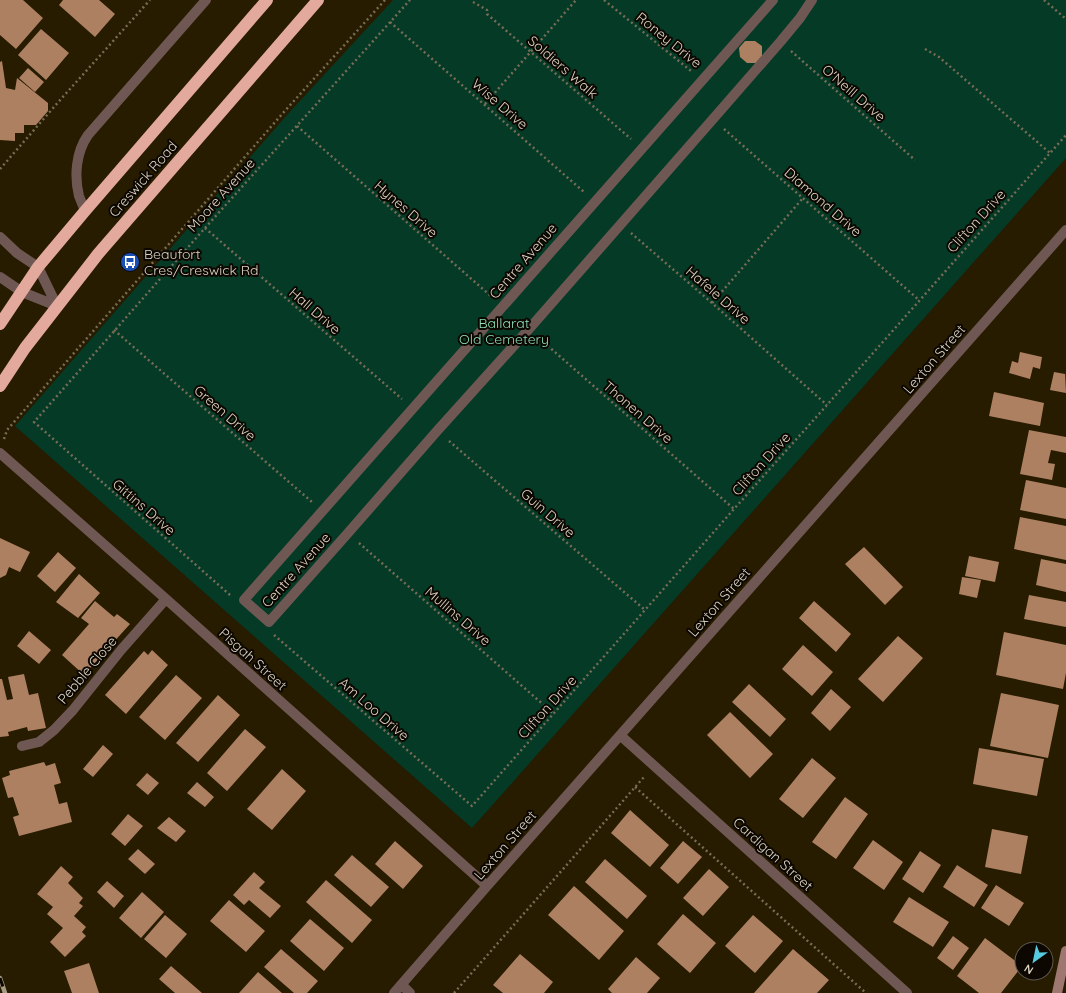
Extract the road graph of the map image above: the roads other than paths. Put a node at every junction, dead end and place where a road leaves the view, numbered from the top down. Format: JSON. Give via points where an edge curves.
{"nodes":[{"id":1,"x":206,"y":0,"type":"edge"},
{"id":2,"x":267,"y":0,"type":"edge"},
{"id":3,"x":318,"y":0,"type":"edge"},
{"id":4,"x":773,"y":0,"type":"edge"},
{"id":5,"x":812,"y":0,"type":"edge"},
{"id":6,"x":85,"y":211,"type":"junction"},
{"id":7,"x":1066,"y":230,"type":"edge"},
{"id":8,"x":0,"y":237,"type":"edge"},
{"id":9,"x":38,"y":267,"type":"junction"},
{"id":10,"x":0,"y":277,"type":"edge"},
{"id":11,"x":22,"y":292,"type":"junction"},
{"id":12,"x":57,"y":306,"type":"junction"},
{"id":13,"x":0,"y":324,"type":"edge"},
{"id":14,"x":0,"y":386,"type":"edge"},
{"id":15,"x":1,"y":449,"type":"edge"},
{"id":16,"x":166,"y":599,"type":"junction"},
{"id":17,"x":621,"y":736,"type":"junction"},
{"id":18,"x":22,"y":746,"type":"dead end"},
{"id":19,"x":487,"y":886,"type":"junction"},
{"id":20,"x":1066,"y":951,"type":"edge"},
{"id":21,"x":402,"y":985,"type":"junction"},
{"id":22,"x":394,"y":993,"type":"edge"},
{"id":23,"x":410,"y":993,"type":"edge"},
{"id":24,"x":907,"y":993,"type":"edge"},
{"id":25,"x":1057,"y":993,"type":"edge"}],
"edges":[{"from":1,"to":6,"type":"street","via":[[84,141],[78,159],[77,183]]},
{"from":2,"to":6,"type":"highway","name":"Creswick Road"},
{"from":3,"to":12,"type":"highway","name":"Creswick Road","via":[[103,248]]},
{"from":4,"to":5,"type":"street","name":"Centre Avenue","via":[[244,600],[269,622],[713,120],[800,18]]},
{"from":6,"to":9,"type":"highway","name":"Creswick Road"},
{"from":7,"to":17,"type":"street","name":"Lexton Street"},
{"from":8,"to":9,"type":"street","via":[[17,253]]},
{"from":9,"to":11,"type":"highway","name":"Creswick Road"},
{"from":9,"to":12,"type":"street"},
{"from":10,"to":11,"type":"street"},
{"from":11,"to":12,"type":"street"},
{"from":11,"to":13,"type":"highway","name":"Creswick Road"},
{"from":12,"to":14,"type":"highway","name":"Creswick Road"},
{"from":15,"to":16,"type":"street","name":"Pisgah Street"},
{"from":16,"to":18,"type":"street","name":"Pebble Close","via":[[54,730],[39,742]]},
{"from":16,"to":19,"type":"street","name":"Pisgah Street"},
{"from":17,"to":19,"type":"street","name":"Lexton Street"},
{"from":17,"to":24,"type":"street","name":"Cardigan Street"},
{"from":19,"to":21,"type":"street","name":"Lexton Street"},
{"from":20,"to":25,"type":"main road"},
{"from":21,"to":22,"type":"street","name":"Lexton Street"},
{"from":21,"to":23,"type":"street"}]}
